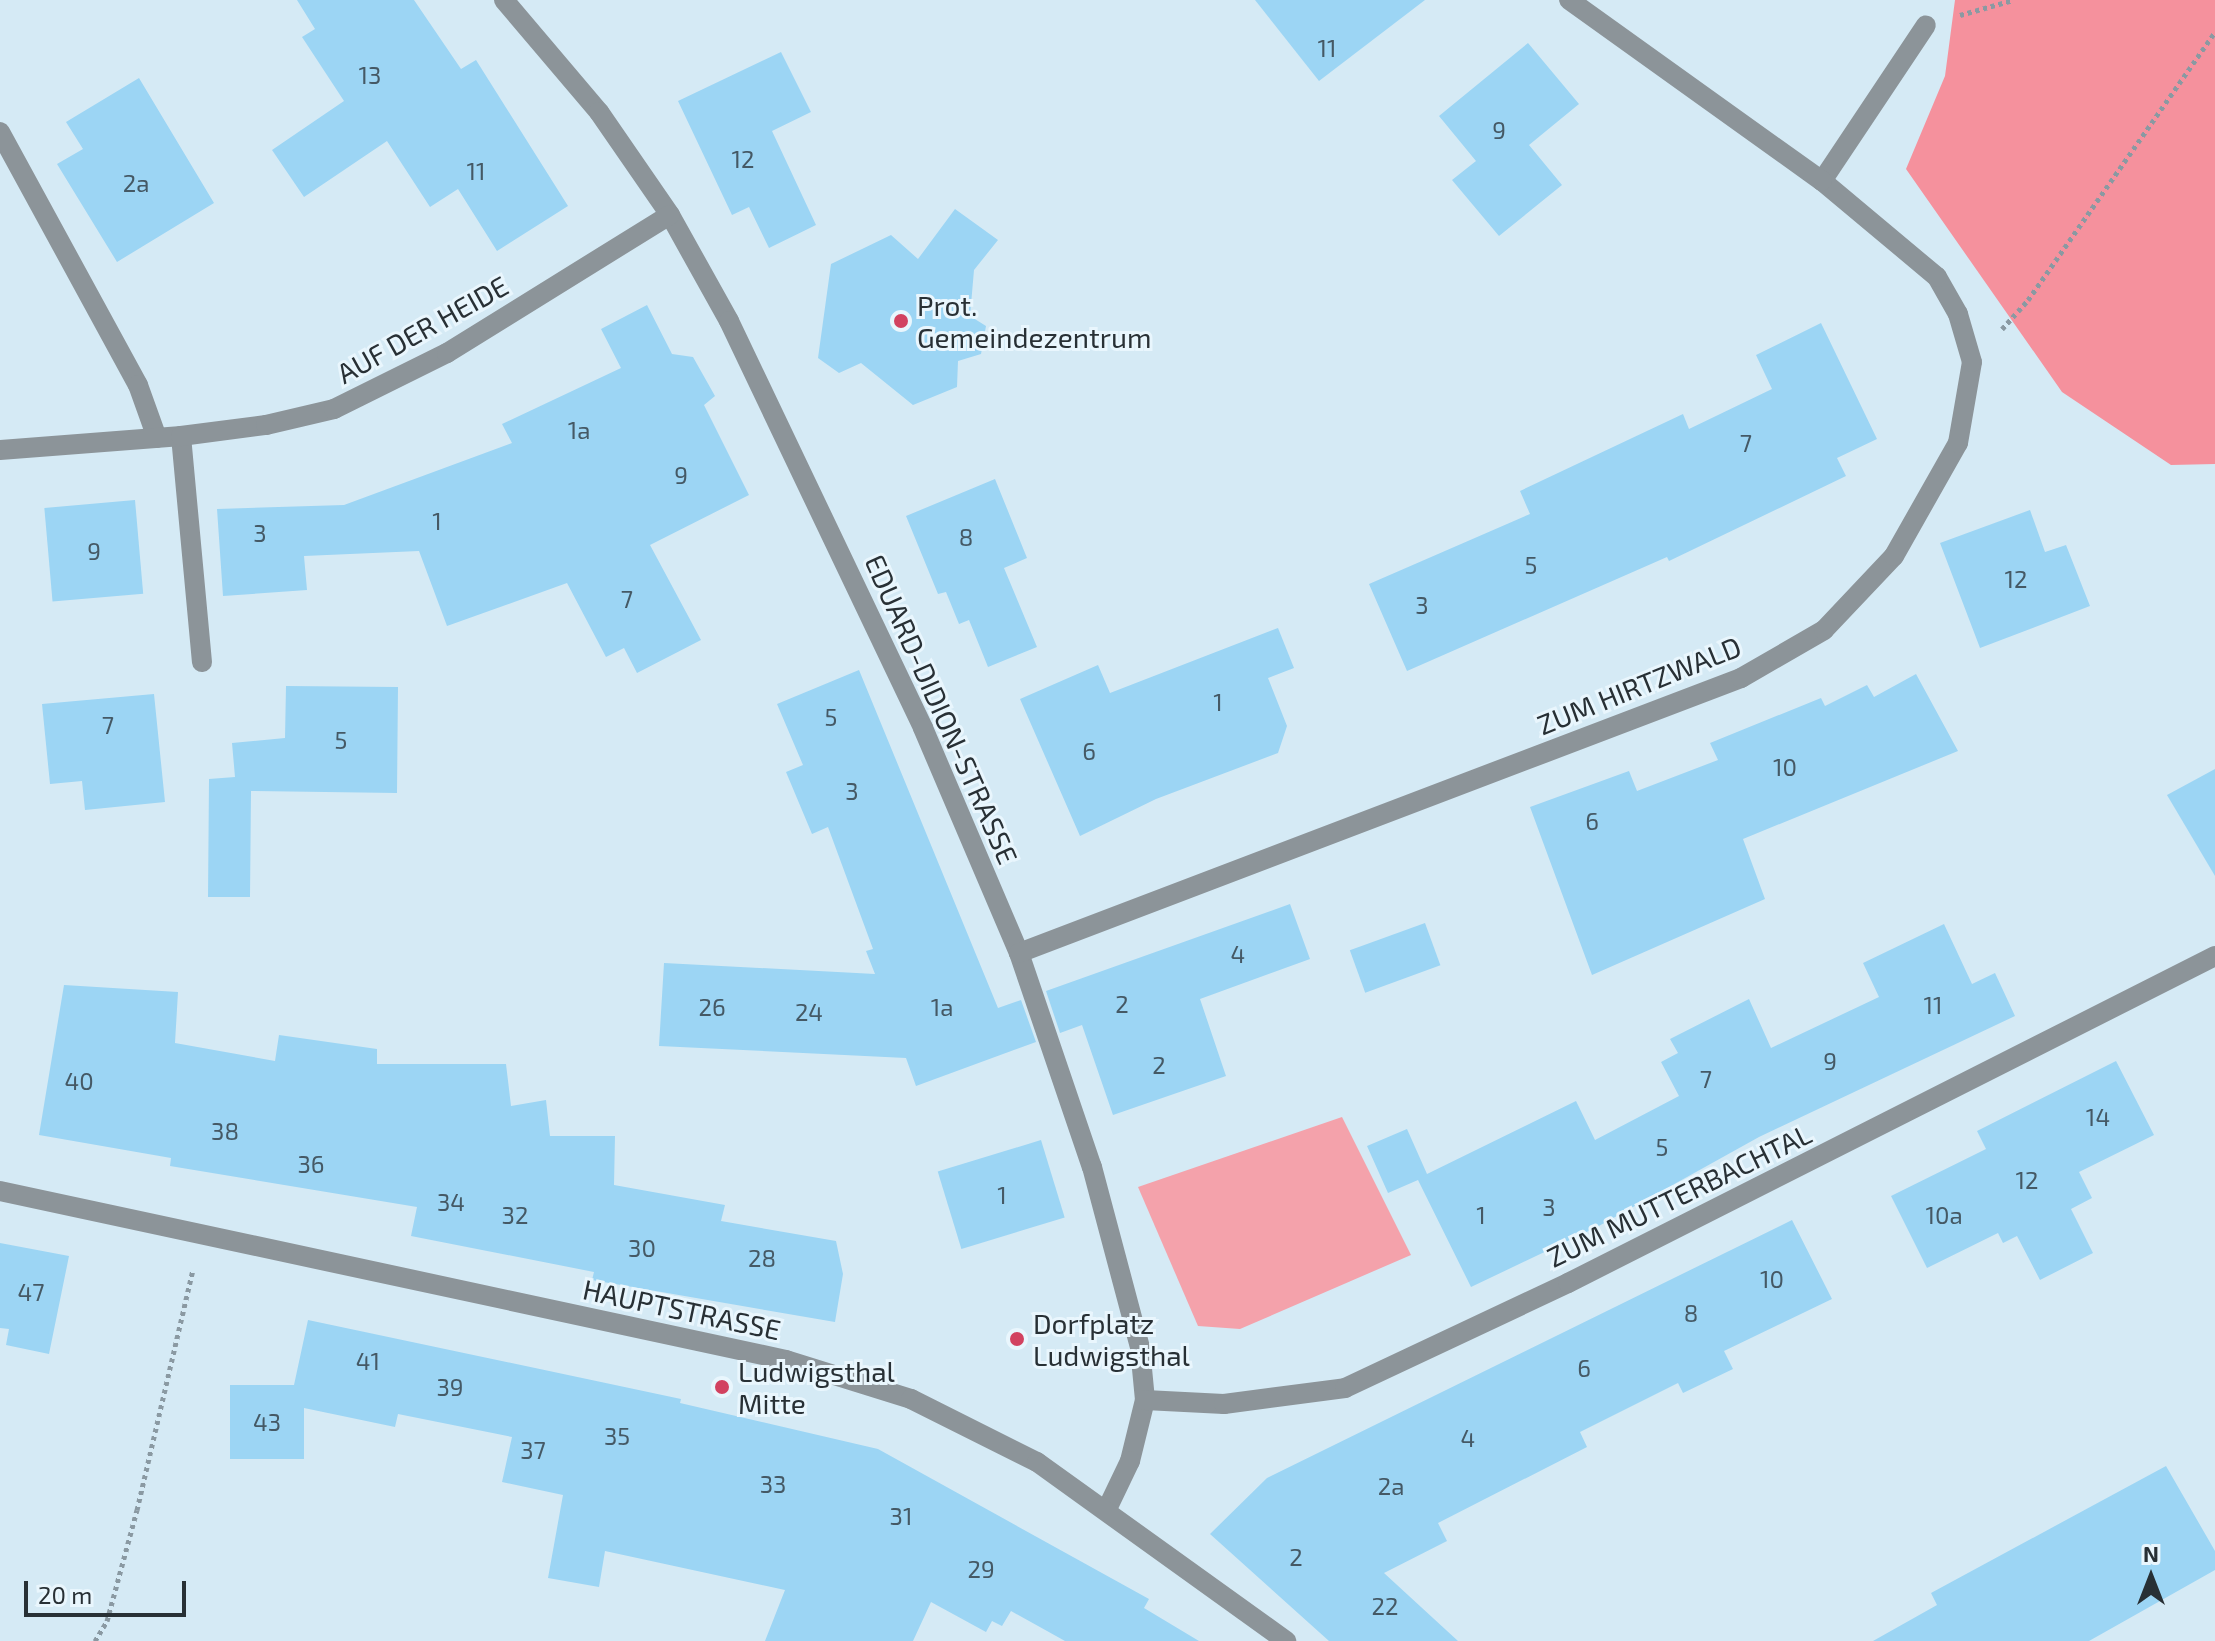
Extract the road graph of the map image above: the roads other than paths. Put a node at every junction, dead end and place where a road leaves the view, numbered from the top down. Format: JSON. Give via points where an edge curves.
{"nodes":[{"id":1,"x":504,"y":0,"type":"edge"},
{"id":2,"x":1569,"y":0,"type":"edge"},
{"id":3,"x":1926,"y":25,"type":"road end"},
{"id":4,"x":0,"y":132,"type":"edge"},
{"id":5,"x":1822,"y":181,"type":"junction"},
{"id":6,"x":670,"y":215,"type":"junction"},
{"id":7,"x":181,"y":436,"type":"junction"},
{"id":8,"x":157,"y":438,"type":"junction"},
{"id":9,"x":0,"y":450,"type":"edge"},
{"id":10,"x":202,"y":662,"type":"dead end"},
{"id":11,"x":1019,"y":953,"type":"junction"},
{"id":12,"x":2215,"y":956,"type":"edge"},
{"id":13,"x":0,"y":1191,"type":"edge"},
{"id":14,"x":1145,"y":1400,"type":"junction"},
{"id":15,"x":1108,"y":1507,"type":"junction"},
{"id":16,"x":1286,"y":1641,"type":"edge"}],
"edges":[{"from":1,"to":6,"type":"street","name":"EDUARD-DIDION-STRASSE","via":[[599,112]]},
{"from":2,"to":5,"type":"street","name":"ZUM HIRTZWALD"},
{"from":3,"to":5,"type":"street"},
{"from":4,"to":8,"type":"street","via":[[138,385]]},
{"from":5,"to":11,"type":"street","name":"ZUM HIRTZWALD","via":[[1937,277],[1958,314],[1972,362],[1958,443],[1894,556],[1824,630],[1741,678]]},
{"from":6,"to":7,"type":"street","name":"AUF DER HEIDE","via":[[447,353],[334,409]]},
{"from":6,"to":11,"type":"street","name":"EDUARD-DIDION-STRASSE","via":[[729,321],[872,618]]},
{"from":7,"to":8,"type":"street","name":"AUF DER HEIDE"},
{"from":7,"to":10,"type":"street"},
{"from":8,"to":9,"type":"street","name":"AUF DER HEIDE"},
{"from":11,"to":14,"type":"street","name":"EDUARD-DIDION-STRASSE","via":[[1092,1167],[1140,1348]]},
{"from":12,"to":14,"type":"street","name":"ZUM MUTTERBACHTAL","via":[[1568,1283],[1345,1388],[1224,1404]]},
{"from":13,"to":15,"type":"street","name":"HAUPTSTRASSE","via":[[786,1360],[911,1399],[1037,1462]]},
{"from":14,"to":15,"type":"street","name":"EDUARD-DIDION-STRASSE","via":[[1130,1461]]},
{"from":15,"to":16,"type":"street","name":"HAUPTSTRASSE"}]}
